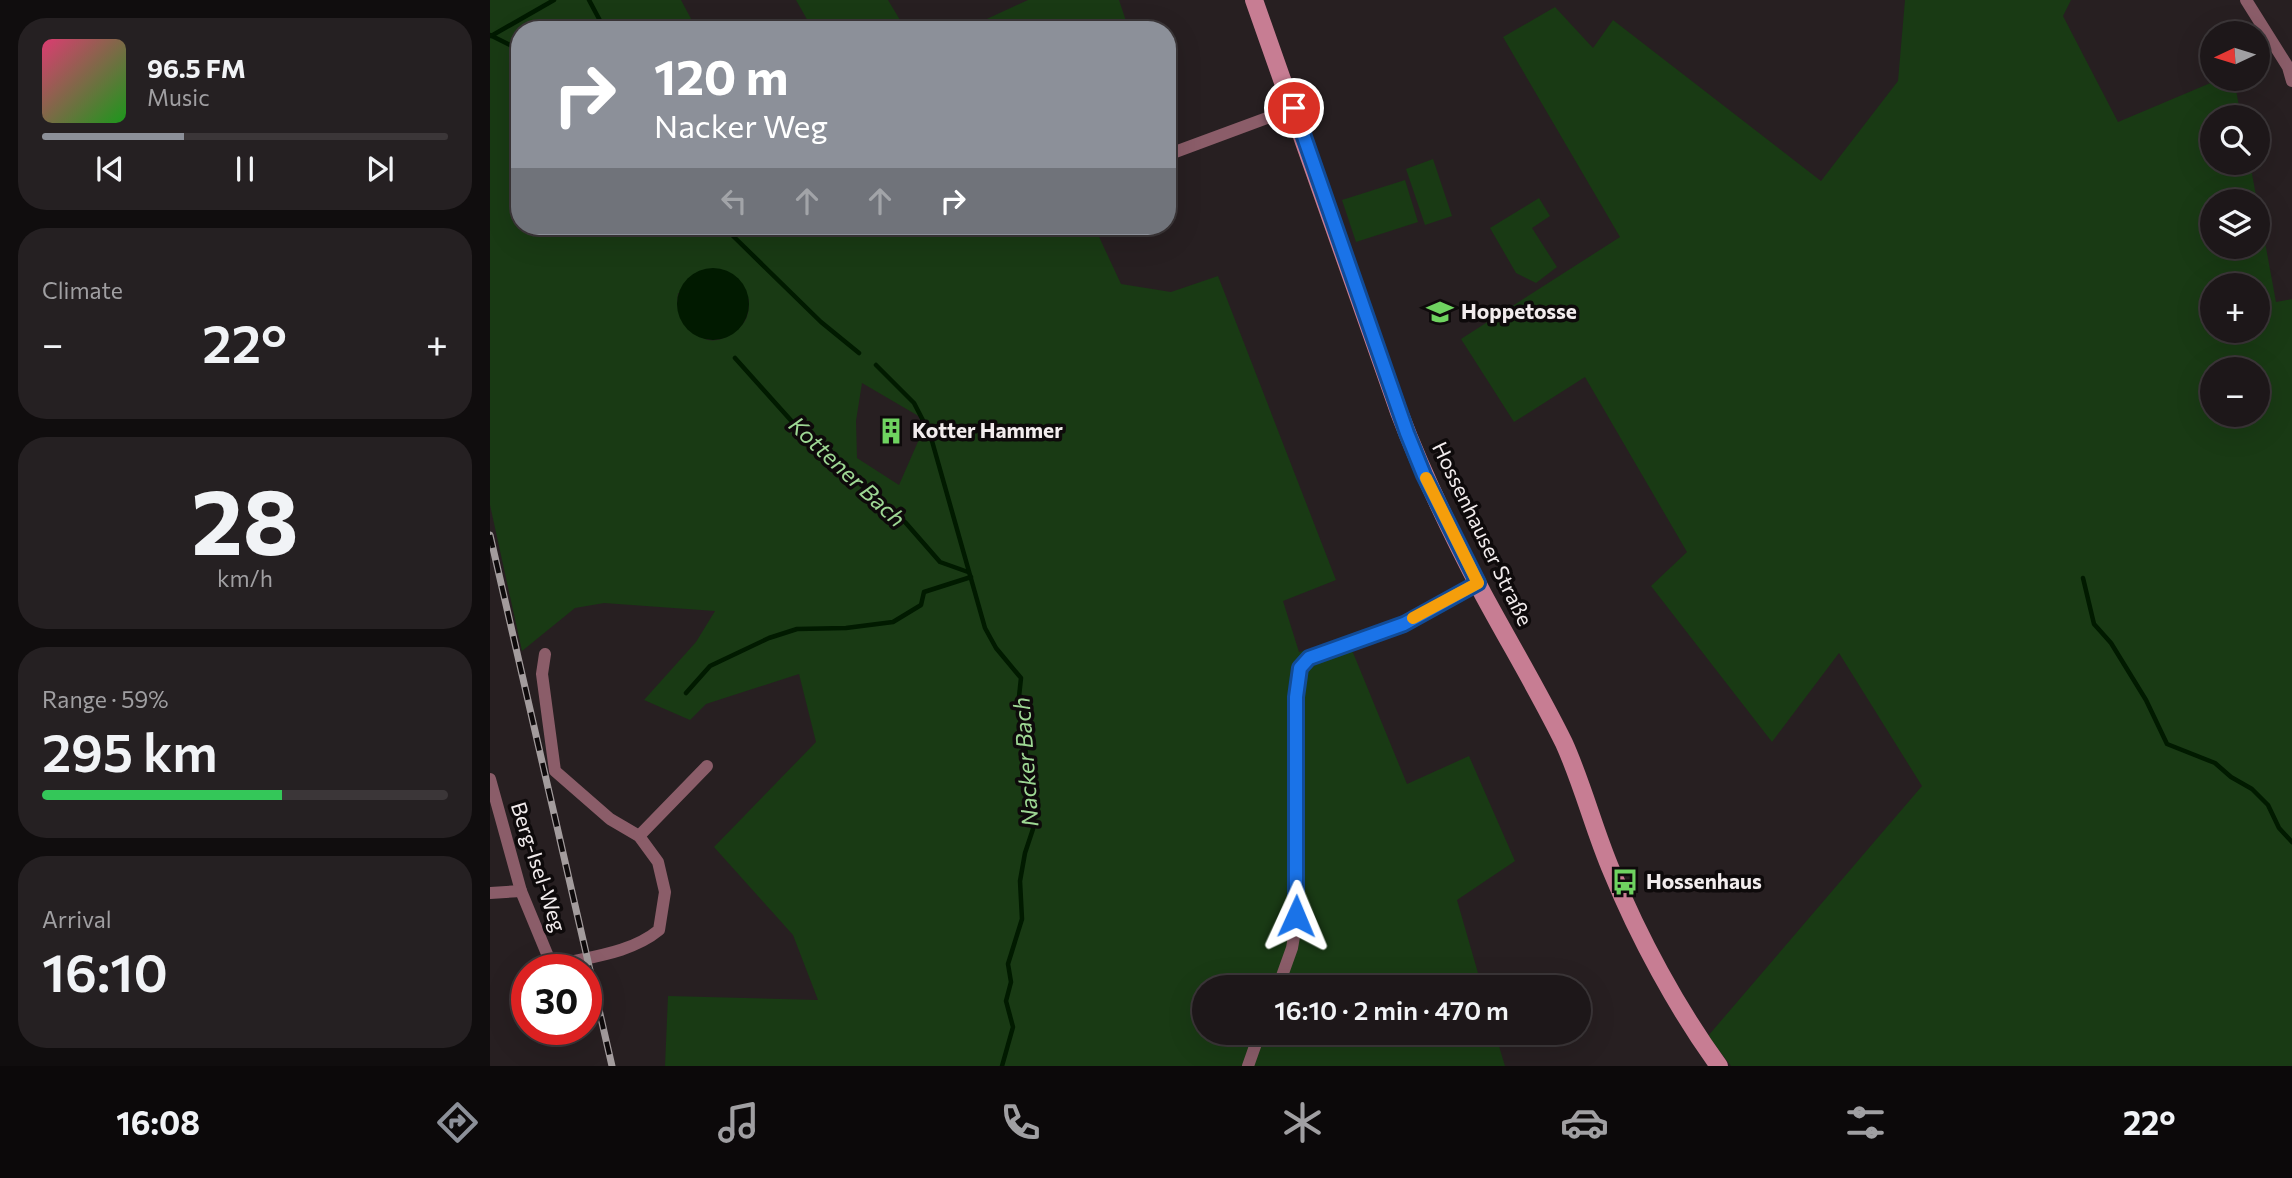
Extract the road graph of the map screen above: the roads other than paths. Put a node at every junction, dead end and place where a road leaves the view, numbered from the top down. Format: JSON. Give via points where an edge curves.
{"nodes":[{"id":1,"x":1254,"y":0,"type":"edge"},
{"id":2,"x":2246,"y":0,"type":"edge"},
{"id":3,"x":2290,"y":65,"type":"edge"},
{"id":4,"x":2292,"y":80,"type":"edge"},
{"id":5,"x":1294,"y":108,"type":"junction"},
{"id":6,"x":1176,"y":152,"type":"edge"},
{"id":7,"x":1478,"y":583,"type":"junction"},
{"id":8,"x":545,"y":654,"type":"dead end"},
{"id":9,"x":707,"y":766,"type":"dead end"},
{"id":10,"x":490,"y":779,"type":"edge"},
{"id":11,"x":639,"y":836,"type":"junction"},
{"id":12,"x":521,"y":891,"type":"junction"},
{"id":13,"x":490,"y":893,"type":"edge"},
{"id":14,"x":1282,"y":975,"type":"edge"},
{"id":15,"x":1255,"y":1045,"type":"edge"},
{"id":16,"x":1248,"y":1066,"type":"edge"},
{"id":17,"x":1719,"y":1066,"type":"edge"}],
"edges":[{"from":1,"to":5,"type":"street","name":"Hossenhauser Straße"},
{"from":2,"to":3,"type":"street"},
{"from":3,"to":4,"type":"street"},
{"from":5,"to":6,"type":"street"},
{"from":5,"to":7,"type":"street","name":"Hossenhauser Straße","via":[[1407,433]]},
{"from":7,"to":14,"type":"street","via":[[1404,624],[1309,658],[1300,668],[1295,931]]},
{"from":7,"to":17,"type":"street","name":"Hossenhauser Straße","via":[[1563,742],[1633,918],[1685,1015]]},
{"from":8,"to":11,"type":"street","via":[[542,674],[555,771],[610,819]]},
{"from":9,"to":11,"type":"street"},
{"from":10,"to":12,"type":"street","name":"Berg-Isel-Weg"},
{"from":11,"to":12,"type":"street","name":"Berg-Isel-Weg","via":[[662,869],[665,892],[659,930],[642,942],[558,965]]},
{"from":12,"to":13,"type":"street"},
{"from":15,"to":16,"type":"street"}]}
